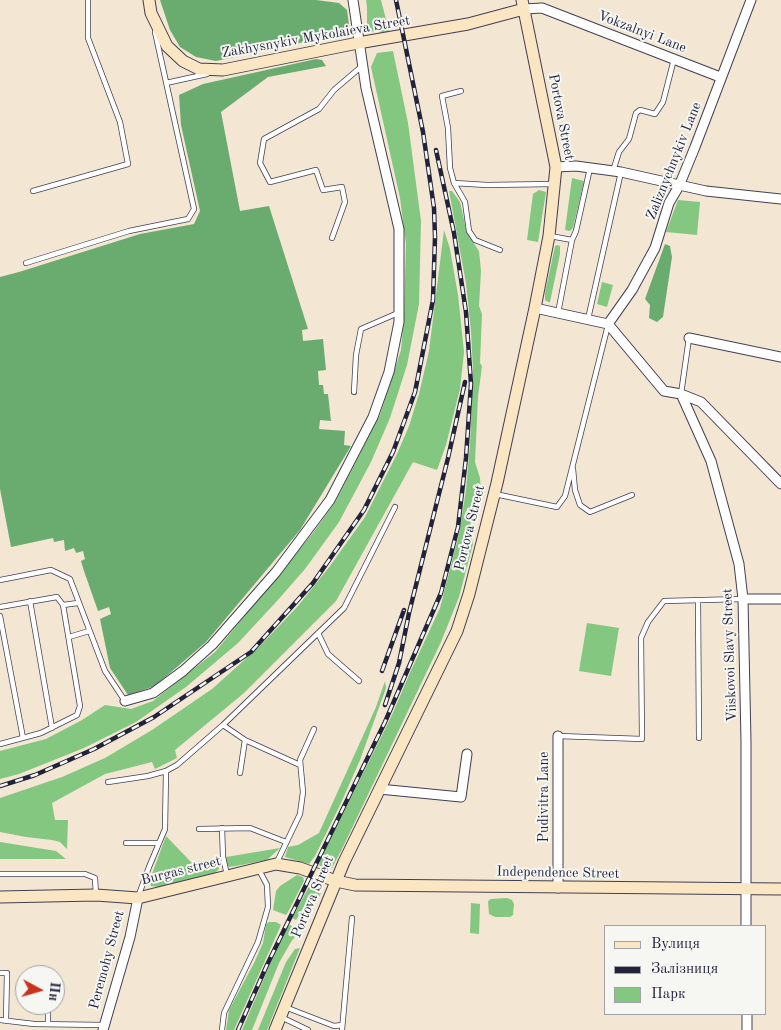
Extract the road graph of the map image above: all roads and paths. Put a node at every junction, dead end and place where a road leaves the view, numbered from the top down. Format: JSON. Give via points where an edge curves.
{"nodes":[{"id":1,"x":88,"y":0,"type":"edge"},
{"id":2,"x":149,"y":0,"type":"edge"},
{"id":3,"x":353,"y":0,"type":"edge"},
{"id":4,"x":751,"y":0,"type":"edge"},
{"id":5,"x":523,"y":5,"type":"edge"},
{"id":6,"x":151,"y":13,"type":"junction"},
{"id":7,"x":358,"y":43,"type":"junction"},
{"id":8,"x":674,"y":59,"type":"junction"},
{"id":9,"x":362,"y":66,"type":"junction"},
{"id":10,"x":223,"y":70,"type":"junction"},
{"id":11,"x":720,"y":77,"type":"junction"},
{"id":12,"x":166,"y":83,"type":"junction"},
{"id":13,"x":461,"y":91,"type":"dead end"},
{"id":14,"x":556,"y":167,"type":"junction"},
{"id":15,"x":590,"y":168,"type":"junction"},
{"id":16,"x":618,"y":172,"type":"junction"},
{"id":17,"x":454,"y":183,"type":"junction"},
{"id":18,"x":554,"y":184,"type":"junction"},
{"id":19,"x":680,"y":186,"type":"junction"},
{"id":20,"x":33,"y":191,"type":"dead end"},
{"id":21,"x":781,"y":198,"type":"edge"},
{"id":22,"x":549,"y":236,"type":"junction"},
{"id":23,"x":332,"y":238,"type":"dead end"},
{"id":24,"x":572,"y":240,"type":"junction"},
{"id":25,"x":500,"y":250,"type":"dead end"},
{"id":26,"x":26,"y":263,"type":"dead end"},
{"id":27,"x":536,"y":308,"type":"junction"},
{"id":28,"x":400,"y":313,"type":"junction"},
{"id":29,"x":558,"y":313,"type":"junction"},
{"id":30,"x":588,"y":319,"type":"junction"},
{"id":31,"x":608,"y":324,"type":"junction"},
{"id":32,"x":689,"y":338,"type":"joint"},
{"id":33,"x":781,"y":356,"type":"edge"},
{"id":34,"x":354,"y":392,"type":"dead end"},
{"id":35,"x":681,"y":394,"type":"junction"},
{"id":36,"x":573,"y":465,"type":"junction"},
{"id":37,"x":781,"y":484,"type":"edge"},
{"id":38,"x":494,"y":494,"type":"junction"},
{"id":39,"x":632,"y":495,"type":"dead end"},
{"id":40,"x":395,"y":507,"type":"dead end"},
{"id":41,"x":0,"y":580,"type":"edge"},
{"id":42,"x":744,"y":599,"type":"junction"},
{"id":43,"x":781,"y":599,"type":"edge"},
{"id":44,"x":698,"y":600,"type":"junction"},
{"id":45,"x":30,"y":602,"type":"junction"},
{"id":46,"x":78,"y":603,"type":"junction"},
{"id":47,"x":63,"y":605,"type":"junction"},
{"id":48,"x":0,"y":607,"type":"edge"},
{"id":49,"x":0,"y":616,"type":"edge"},
{"id":50,"x":89,"y":631,"type":"junction"},
{"id":51,"x":318,"y":633,"type":"junction"},
{"id":52,"x":69,"y":637,"type":"junction"},
{"id":53,"x":359,"y":681,"type":"dead end"},
{"id":54,"x":125,"y":701,"type":"joint"},
{"id":55,"x":223,"y":725,"type":"junction"},
{"id":56,"x":52,"y":728,"type":"junction"},
{"id":57,"x":314,"y":729,"type":"dead end"},
{"id":58,"x":558,"y":736,"type":"joint"},
{"id":59,"x":23,"y":738,"type":"junction"},
{"id":60,"x":699,"y":738,"type":"dead end"},
{"id":61,"x":245,"y":740,"type":"junction"},
{"id":62,"x":0,"y":744,"type":"edge"},
{"id":63,"x":467,"y":754,"type":"dead end"},
{"id":64,"x":300,"y":765,"type":"junction"},
{"id":65,"x":166,"y":771,"type":"junction"},
{"id":66,"x":240,"y":773,"type":"dead end"},
{"id":67,"x":108,"y":782,"type":"dead end"},
{"id":68,"x":379,"y":789,"type":"junction"},
{"id":69,"x":199,"y":828,"type":"dead end"},
{"id":70,"x":222,"y":828,"type":"junction"},
{"id":71,"x":286,"y":842,"type":"junction"},
{"id":72,"x":126,"y":843,"type":"dead end"},
{"id":73,"x":159,"y":843,"type":"junction"},
{"id":74,"x":276,"y":864,"type":"junction"},
{"id":75,"x":257,"y":867,"type":"junction"},
{"id":76,"x":0,"y":874,"type":"edge"},
{"id":77,"x":227,"y":875,"type":"junction"},
{"id":78,"x":336,"y":881,"type":"junction"},
{"id":79,"x":558,"y":888,"type":"junction"},
{"id":80,"x":781,"y":889,"type":"edge"},
{"id":81,"x":746,"y":890,"type":"junction"},
{"id":82,"x":96,"y":895,"type":"junction"},
{"id":83,"x":0,"y":897,"type":"edge"},
{"id":84,"x":138,"y":898,"type":"junction"},
{"id":85,"x":352,"y":918,"type":"dead end"},
{"id":86,"x":746,"y":925,"type":"edge"},
{"id":87,"x":0,"y":973,"type":"edge"},
{"id":88,"x":282,"y":1012,"type":"junction"},
{"id":89,"x":48,"y":1015,"type":"edge"},
{"id":90,"x":747,"y":1015,"type":"edge"},
{"id":91,"x":3,"y":1020,"type":"edge"},
{"id":92,"x":48,"y":1023,"type":"junction"},
{"id":93,"x":104,"y":1028,"type":"edge"},
{"id":94,"x":342,"y":1028,"type":"edge"},
{"id":95,"x":222,"y":1030,"type":"edge"},
{"id":96,"x":275,"y":1030,"type":"edge"},
{"id":97,"x":308,"y":1030,"type":"edge"},
{"id":98,"x":747,"y":1030,"type":"edge"}],
"edges":[{"from":1,"to":20,"type":"lane","via":[[88,38],[120,122],[128,164]]},
{"from":2,"to":6,"type":"street","name":"Zakhysnykiv Mykolaieva Street"},
{"from":3,"to":7,"type":"street"},
{"from":4,"to":11,"type":"street","name":"Zaliznychnykiv Lane"},
{"from":5,"to":7,"type":"street","name":"Zakhysnykiv Mykolaieva Street","via":[[468,24]]},
{"from":5,"to":8,"type":"street","name":"Vokzalnyi Lane","via":[[542,8]]},
{"from":5,"to":14,"type":"street","name":"Portova Street"},
{"from":6,"to":10,"type":"street","name":"Zakhysnykiv Mykolaieva Street","via":[[167,46],[182,60],[199,68]]},
{"from":6,"to":12,"type":"lane"},
{"from":7,"to":9,"type":"street"},
{"from":7,"to":10,"type":"street","name":"Zakhysnykiv Mykolaieva Street"},
{"from":8,"to":11,"type":"street","name":"Vokzalnyi Lane"},
{"from":8,"to":16,"type":"lane","via":[[663,102],[655,114],[640,110],[636,113],[628,139],[619,152]]},
{"from":9,"to":23,"type":"lane","via":[[334,90],[319,110],[264,139],[260,163],[270,182],[316,170],[323,190],[342,187],[345,202]]},
{"from":9,"to":28,"type":"street","via":[[399,229]]},
{"from":10,"to":12,"type":"lane"},
{"from":11,"to":19,"type":"street","name":"Zaliznychnykiv Lane"},
{"from":12,"to":26,"type":"lane","via":[[194,209],[188,219],[129,231]]},
{"from":13,"to":17,"type":"lane","via":[[442,96]]},
{"from":14,"to":15,"type":"street"},
{"from":14,"to":18,"type":"street","name":"Portova Street"},
{"from":15,"to":16,"type":"street"},
{"from":15,"to":24,"type":"lane"},
{"from":16,"to":19,"type":"street"},
{"from":16,"to":30,"type":"lane"},
{"from":17,"to":18,"type":"lane"},
{"from":17,"to":25,"type":"lane","via":[[465,202],[469,231],[475,240]]},
{"from":18,"to":22,"type":"street","name":"Portova Street"},
{"from":19,"to":21,"type":"street"},
{"from":19,"to":31,"type":"street","name":"Zaliznychnykiv Lane","via":[[669,203],[655,248],[632,290]]},
{"from":22,"to":24,"type":"lane"},
{"from":22,"to":27,"type":"street","name":"Portova Street"},
{"from":24,"to":29,"type":"lane"},
{"from":27,"to":29,"type":"street"},
{"from":27,"to":38,"type":"street","name":"Portova Street"},
{"from":28,"to":34,"type":"lane","via":[[361,329]]},
{"from":28,"to":54,"type":"street","via":[[389,372],[373,417],[330,500],[276,572],[212,645],[153,694]]},
{"from":29,"to":30,"type":"street"},
{"from":30,"to":31,"type":"street"},
{"from":31,"to":35,"type":"street","via":[[664,391]]},
{"from":31,"to":36,"type":"lane"},
{"from":32,"to":33,"type":"street"},
{"from":32,"to":35,"type":"lane"},
{"from":35,"to":37,"type":"street","via":[[701,402]]},
{"from":35,"to":42,"type":"street","name":"Viiskovoi Slavy Street","via":[[711,461],[739,564]]},
{"from":36,"to":38,"type":"lane","via":[[564,496],[557,507]]},
{"from":36,"to":39,"type":"lane","via":[[580,505],[590,512]]},
{"from":38,"to":68,"type":"street","name":"Portova Street","via":[[470,594],[457,631]]},
{"from":40,"to":51,"type":"lane","via":[[344,608]]},
{"from":41,"to":46,"type":"lane","via":[[51,570],[70,579]]},
{"from":42,"to":43,"type":"street"},
{"from":42,"to":44,"type":"lane"},
{"from":42,"to":81,"type":"street","name":"Viiskovoi Slavy Street"},
{"from":44,"to":58,"type":"lane","via":[[664,600],[641,638],[642,739]]},
{"from":44,"to":60,"type":"lane"},
{"from":45,"to":47,"type":"lane","via":[[57,597]]},
{"from":45,"to":48,"type":"lane"},
{"from":45,"to":56,"type":"lane"},
{"from":46,"to":47,"type":"lane"},
{"from":46,"to":50,"type":"lane"},
{"from":47,"to":52,"type":"lane"},
{"from":49,"to":59,"type":"lane"},
{"from":50,"to":52,"type":"lane"},
{"from":50,"to":54,"type":"lane","via":[[105,671]]},
{"from":51,"to":53,"type":"lane","via":[[328,654]]},
{"from":51,"to":55,"type":"lane"},
{"from":52,"to":56,"type":"lane","via":[[80,706],[77,716]]},
{"from":55,"to":61,"type":"lane"},
{"from":55,"to":65,"type":"lane"},
{"from":56,"to":59,"type":"lane"},
{"from":57,"to":64,"type":"lane"},
{"from":58,"to":79,"type":"street","name":"Pudivitra Lane"},
{"from":59,"to":62,"type":"lane"},
{"from":61,"to":64,"type":"lane"},
{"from":61,"to":66,"type":"lane"},
{"from":63,"to":68,"type":"street","via":[[461,796]]},
{"from":64,"to":71,"type":"lane","via":[[303,792],[300,814]]},
{"from":65,"to":67,"type":"lane"},
{"from":65,"to":73,"type":"lane","via":[[165,829]]},
{"from":68,"to":78,"type":"street","name":"Portova Street"},
{"from":69,"to":70,"type":"lane"},
{"from":70,"to":71,"type":"lane","via":[[250,828]]},
{"from":70,"to":77,"type":"lane"},
{"from":71,"to":74,"type":"lane"},
{"from":72,"to":73,"type":"lane"},
{"from":73,"to":84,"type":"lane"},
{"from":74,"to":75,"type":"street","name":"Burgas street"},
{"from":74,"to":78,"type":"street","name":"Burgas street","via":[[300,868]]},
{"from":75,"to":77,"type":"street","name":"Burgas street"},
{"from":75,"to":95,"type":"lane","via":[[267,885],[268,907],[258,942],[224,1013]]},
{"from":76,"to":82,"type":"lane","via":[[85,874],[95,878]]},
{"from":77,"to":84,"type":"street","name":"Burgas street"},
{"from":78,"to":79,"type":"street","name":"Independence Street","via":[[355,886]]},
{"from":78,"to":88,"type":"street","name":"Portova Street"},
{"from":79,"to":81,"type":"street","name":"Independence Street"},
{"from":80,"to":81,"type":"street","name":"Independence Street"},
{"from":81,"to":86,"type":"street","name":"Viiskovoi Slavy Street"},
{"from":82,"to":83,"type":"street","name":"Burgas street"},
{"from":82,"to":84,"type":"street","name":"Burgas street"},
{"from":84,"to":93,"type":"street","name":"Peremohy Street"},
{"from":85,"to":94,"type":"lane"},
{"from":87,"to":91,"type":"lane","via":[[7,973]]},
{"from":88,"to":94,"type":"lane"},
{"from":88,"to":96,"type":"street","name":"Portova Street"},
{"from":88,"to":97,"type":"lane"},
{"from":89,"to":92,"type":"lane"},
{"from":90,"to":98,"type":"street"},
{"from":91,"to":92,"type":"lane"},
{"from":92,"to":93,"type":"lane"}]}
